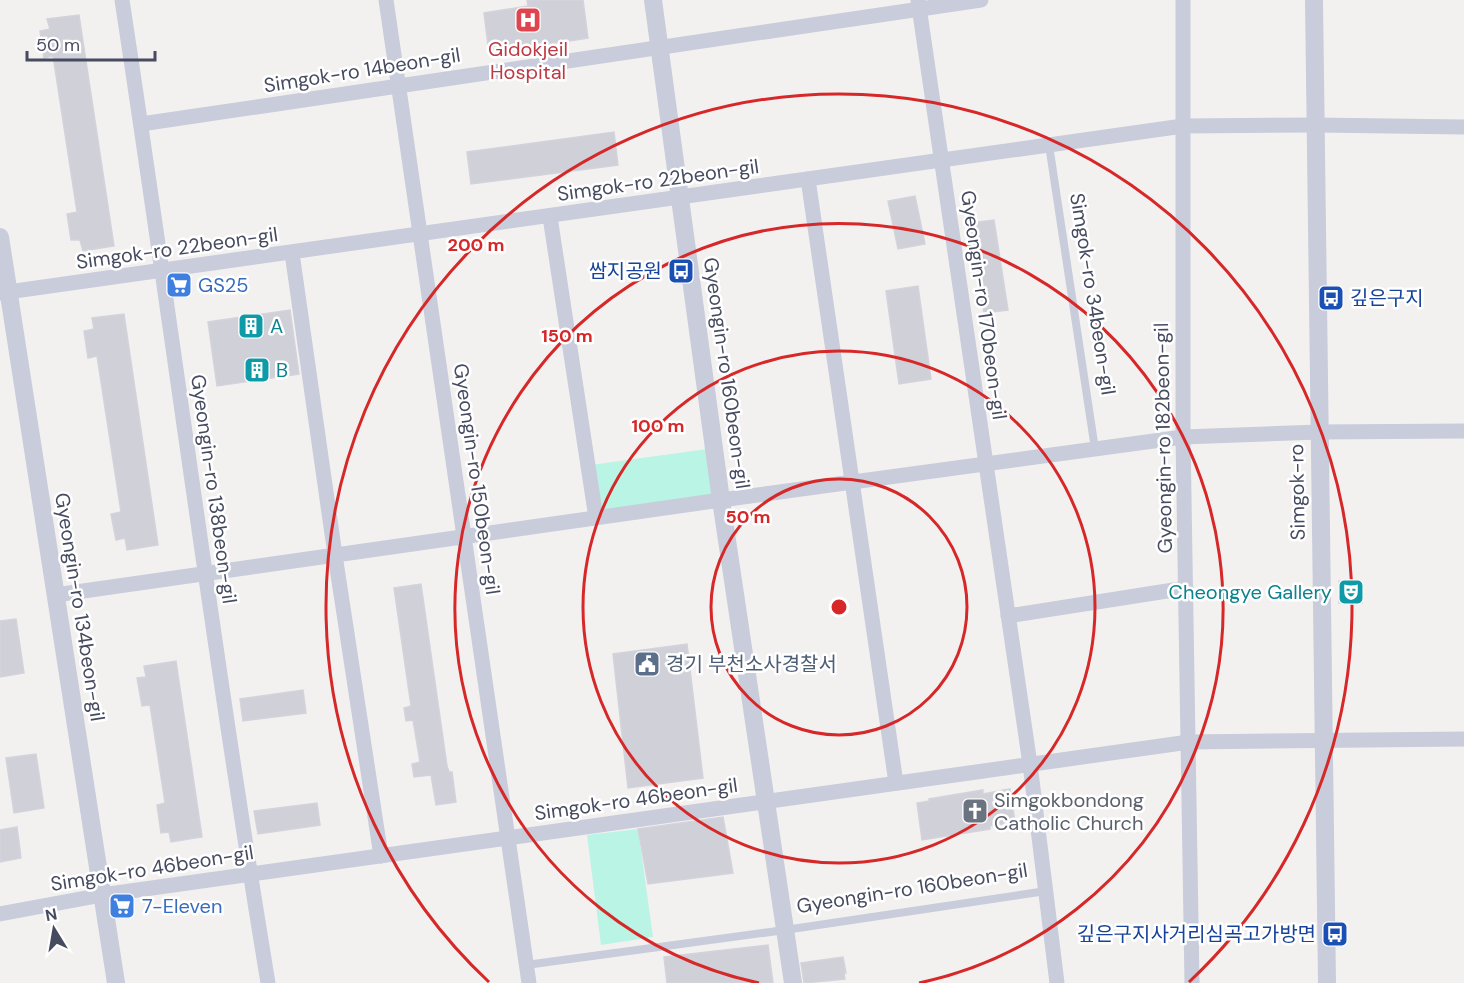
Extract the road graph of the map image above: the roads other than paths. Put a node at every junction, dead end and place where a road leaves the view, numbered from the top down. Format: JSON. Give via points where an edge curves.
{"nodes":[{"id":1,"x":122,"y":0,"type":"edge"},
{"id":2,"x":386,"y":0,"type":"edge"},
{"id":3,"x":653,"y":0,"type":"edge"},
{"id":4,"x":981,"y":0,"type":"edge"},
{"id":5,"x":1183,"y":0,"type":"edge"},
{"id":6,"x":1314,"y":0,"type":"edge"},
{"id":7,"x":919,"y":4,"type":"edge"},
{"id":8,"x":660,"y":47,"type":"junction"},
{"id":9,"x":398,"y":86,"type":"junction"},
{"id":10,"x":141,"y":124,"type":"junction"},
{"id":11,"x":1316,"y":125,"type":"junction"},
{"id":12,"x":1183,"y":126,"type":"junction"},
{"id":13,"x":1464,"y":127,"type":"edge"},
{"id":14,"x":1049,"y":145,"type":"junction"},
{"id":15,"x":941,"y":160,"type":"junction"},
{"id":16,"x":808,"y":179,"type":"junction"},
{"id":17,"x":680,"y":198,"type":"junction"},
{"id":18,"x":550,"y":217,"type":"junction"},
{"id":19,"x":420,"y":235,"type":"junction"},
{"id":20,"x":0,"y":237,"type":"edge"},
{"id":21,"x":292,"y":253,"type":"junction"},
{"id":22,"x":163,"y":271,"type":"junction"},
{"id":23,"x":4,"y":293,"type":"edge"},
{"id":24,"x":1464,"y":431,"type":"edge"},
{"id":25,"x":1319,"y":432,"type":"junction"},
{"id":26,"x":1183,"y":437,"type":"junction"},
{"id":27,"x":1095,"y":449,"type":"junction"},
{"id":28,"x":986,"y":464,"type":"junction"},
{"id":29,"x":854,"y":482,"type":"junction"},
{"id":30,"x":721,"y":500,"type":"junction"},
{"id":31,"x":596,"y":518,"type":"junction"},
{"id":32,"x":464,"y":537,"type":"junction"},
{"id":33,"x":335,"y":555,"type":"junction"},
{"id":34,"x":204,"y":574,"type":"junction"},
{"id":35,"x":1186,"y":588,"type":"junction"},
{"id":36,"x":55,"y":595,"type":"junction"},
{"id":37,"x":1008,"y":616,"type":"junction"},
{"id":38,"x":1464,"y":740,"type":"edge"},
{"id":39,"x":1324,"y":741,"type":"junction"},
{"id":40,"x":1189,"y":742,"type":"junction"},
{"id":41,"x":1030,"y":764,"type":"junction"},
{"id":42,"x":897,"y":783,"type":"junction"},
{"id":43,"x":766,"y":801,"type":"junction"},
{"id":44,"x":508,"y":838,"type":"junction"},
{"id":45,"x":381,"y":856,"type":"junction"},
{"id":46,"x":250,"y":874,"type":"junction"},
{"id":47,"x":1046,"y":891,"type":"junction"},
{"id":48,"x":102,"y":895,"type":"junction"},
{"id":49,"x":0,"y":914,"type":"edge"},
{"id":50,"x":785,"y":930,"type":"junction"},
{"id":51,"x":526,"y":965,"type":"junction"},
{"id":52,"x":116,"y":983,"type":"edge"},
{"id":53,"x":268,"y":983,"type":"edge"},
{"id":54,"x":529,"y":983,"type":"edge"},
{"id":55,"x":793,"y":983,"type":"edge"},
{"id":56,"x":1057,"y":983,"type":"edge"},
{"id":57,"x":1192,"y":983,"type":"edge"},
{"id":58,"x":1327,"y":983,"type":"edge"}],
"edges":[{"from":1,"to":10,"type":"street","name":"Gyeongin-ro 138beon-gil"},
{"from":2,"to":9,"type":"street","name":"Gyeongin-ro 150beon-gil"},
{"from":3,"to":8,"type":"street","name":"Gyeongin-ro 160beon-gil"},
{"from":4,"to":7,"type":"street","name":"Simgok-ro 14beon-gil"},
{"from":5,"to":12,"type":"street","name":"Gyeongin-ro 182beon-gil"},
{"from":6,"to":11,"type":"street","name":"Simgok-ro"},
{"from":7,"to":8,"type":"street","name":"Simgok-ro 14beon-gil"},
{"from":7,"to":15,"type":"street","name":"Gyeongin-ro 170beon-gil"},
{"from":8,"to":9,"type":"street","name":"Simgok-ro 14beon-gil"},
{"from":8,"to":17,"type":"street","name":"Gyeongin-ro 160beon-gil"},
{"from":9,"to":10,"type":"street","name":"Simgok-ro 14beon-gil"},
{"from":9,"to":19,"type":"street","name":"Gyeongin-ro 150beon-gil"},
{"from":10,"to":22,"type":"street","name":"Gyeongin-ro 138beon-gil"},
{"from":11,"to":12,"type":"street","name":"Simgok-ro 22beon-gil"},
{"from":11,"to":13,"type":"street","name":"Simgok-ro 22beon-gil"},
{"from":11,"to":25,"type":"street","name":"Simgok-ro"},
{"from":12,"to":14,"type":"street","name":"Simgok-ro 22beon-gil"},
{"from":12,"to":26,"type":"street","name":"Gyeongin-ro 182beon-gil"},
{"from":14,"to":15,"type":"street","name":"Simgok-ro 22beon-gil"},
{"from":14,"to":27,"type":"lane","name":"Simgok-ro 34beon-gil"},
{"from":15,"to":16,"type":"street","name":"Simgok-ro 22beon-gil"},
{"from":15,"to":28,"type":"street","name":"Gyeongin-ro 170beon-gil"},
{"from":16,"to":17,"type":"street","name":"Simgok-ro 22beon-gil"},
{"from":16,"to":29,"type":"street"},
{"from":17,"to":18,"type":"street","name":"Simgok-ro 22beon-gil"},
{"from":17,"to":30,"type":"street","name":"Gyeongin-ro 160beon-gil"},
{"from":18,"to":19,"type":"street","name":"Simgok-ro 22beon-gil"},
{"from":18,"to":31,"type":"street"},
{"from":19,"to":21,"type":"street","name":"Simgok-ro 22beon-gil"},
{"from":19,"to":32,"type":"street","name":"Gyeongin-ro 150beon-gil"},
{"from":20,"to":23,"type":"street","name":"Gyeongin-ro 134beon-gil"},
{"from":21,"to":22,"type":"street","name":"Simgok-ro 22beon-gil"},
{"from":21,"to":33,"type":"street"},
{"from":22,"to":23,"type":"street","name":"Simgok-ro 22beon-gil"},
{"from":22,"to":34,"type":"street","name":"Gyeongin-ro 138beon-gil"},
{"from":23,"to":36,"type":"street","name":"Gyeongin-ro 134beon-gil"},
{"from":24,"to":25,"type":"street"},
{"from":25,"to":26,"type":"street"},
{"from":25,"to":39,"type":"street","name":"Simgok-ro"},
{"from":26,"to":27,"type":"street"},
{"from":26,"to":35,"type":"street","name":"Gyeongin-ro 182beon-gil"},
{"from":27,"to":28,"type":"street"},
{"from":28,"to":29,"type":"street"},
{"from":28,"to":37,"type":"street","name":"Gyeongin-ro 170beon-gil"},
{"from":29,"to":30,"type":"street"},
{"from":29,"to":42,"type":"street"},
{"from":30,"to":31,"type":"street"},
{"from":30,"to":43,"type":"street","name":"Gyeongin-ro 160beon-gil"},
{"from":31,"to":32,"type":"street"},
{"from":32,"to":33,"type":"street"},
{"from":32,"to":44,"type":"street","name":"Gyeongin-ro 150beon-gil"},
{"from":33,"to":34,"type":"street"},
{"from":33,"to":45,"type":"street"},
{"from":34,"to":36,"type":"street"},
{"from":34,"to":46,"type":"street","name":"Gyeongin-ro 138beon-gil"},
{"from":35,"to":37,"type":"street"},
{"from":35,"to":40,"type":"street","name":"Gyeongin-ro 182beon-gil"},
{"from":36,"to":48,"type":"street","name":"Gyeongin-ro 134beon-gil"},
{"from":37,"to":41,"type":"street","name":"Gyeongin-ro 170beon-gil"},
{"from":38,"to":39,"type":"street","name":"Simgok-ro 46beon-gil"},
{"from":39,"to":40,"type":"street","name":"Simgok-ro 46beon-gil"},
{"from":39,"to":58,"type":"street","name":"Simgok-ro"},
{"from":40,"to":41,"type":"street","name":"Simgok-ro 46beon-gil"},
{"from":40,"to":57,"type":"street","name":"Gyeongin-ro 182beon-gil"},
{"from":41,"to":42,"type":"street","name":"Simgok-ro 46beon-gil"},
{"from":41,"to":47,"type":"street","name":"Gyeongin-ro 170beon-gil"},
{"from":42,"to":43,"type":"street","name":"Simgok-ro 46beon-gil"},
{"from":43,"to":44,"type":"street","name":"Simgok-ro 46beon-gil"},
{"from":43,"to":50,"type":"street","name":"Gyeongin-ro 160beon-gil"},
{"from":44,"to":45,"type":"street","name":"Simgok-ro 46beon-gil"},
{"from":44,"to":51,"type":"street","name":"Gyeongin-ro 150beon-gil"},
{"from":45,"to":46,"type":"street","name":"Simgok-ro 46beon-gil"},
{"from":46,"to":48,"type":"street","name":"Simgok-ro 46beon-gil"},
{"from":46,"to":53,"type":"street","name":"Gyeongin-ro 138beon-gil"},
{"from":47,"to":50,"type":"lane","name":"Gyeongin-ro 160beon-gil"},
{"from":47,"to":56,"type":"street","name":"Gyeongin-ro 170beon-gil"},
{"from":48,"to":49,"type":"street","name":"Simgok-ro 46beon-gil"},
{"from":48,"to":52,"type":"street","name":"Gyeongin-ro 134beon-gil"},
{"from":50,"to":51,"type":"lane"},
{"from":50,"to":55,"type":"street","name":"Gyeongin-ro 160beon-gil"},
{"from":51,"to":54,"type":"street","name":"Gyeongin-ro 150beon-gil"}]}
